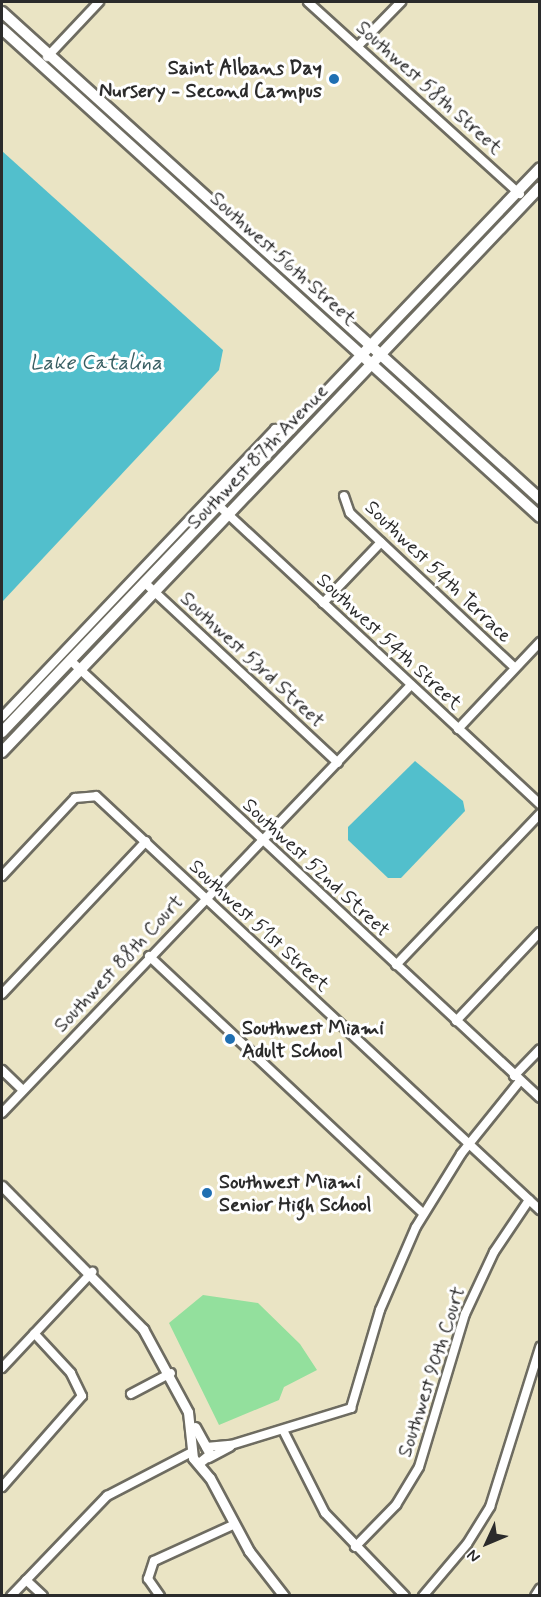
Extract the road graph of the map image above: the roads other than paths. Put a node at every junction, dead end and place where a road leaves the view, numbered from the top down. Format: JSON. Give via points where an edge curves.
{"nodes":[{"id":1,"x":99,"y":2,"type":"edge"},
{"id":2,"x":308,"y":2,"type":"edge"},
{"id":3,"x":400,"y":2,"type":"edge"},
{"id":4,"x":2,"y":12,"type":"edge"},
{"id":5,"x":2,"y":29,"type":"edge"},
{"id":6,"x":358,"y":46,"type":"junction"},
{"id":7,"x":49,"y":55,"type":"junction"},
{"id":8,"x":40,"y":64,"type":"junction"},
{"id":9,"x":540,"y":168,"type":"edge"},
{"id":10,"x":182,"y":176,"type":"junction"},
{"id":11,"x":174,"y":186,"type":"junction"},
{"id":12,"x":540,"y":187,"type":"edge"},
{"id":13,"x":517,"y":191,"type":"junction"},
{"id":14,"x":527,"y":201,"type":"junction"},
{"id":15,"x":374,"y":344,"type":"junction"},
{"id":16,"x":383,"y":352,"type":"junction"},
{"id":17,"x":363,"y":355,"type":"junction"},
{"id":18,"x":373,"y":364,"type":"junction"},
{"id":19,"x":291,"y":430,"type":"junction"},
{"id":20,"x":290,"y":450,"type":"junction"},
{"id":21,"x":344,"y":496,"type":"dead end"},
{"id":22,"x":540,"y":499,"type":"edge"},
{"id":23,"x":217,"y":504,"type":"junction"},
{"id":24,"x":227,"y":513,"type":"junction"},
{"id":25,"x":540,"y":517,"type":"edge"},
{"id":26,"x":381,"y":542,"type":"junction"},
{"id":27,"x":144,"y":582,"type":"junction"},
{"id":28,"x":154,"y":591,"type":"junction"},
{"id":29,"x":323,"y":603,"type":"junction"},
{"id":30,"x":540,"y":642,"type":"edge"},
{"id":31,"x":70,"y":660,"type":"junction"},
{"id":32,"x":515,"y":668,"type":"junction"},
{"id":33,"x":80,"y":669,"type":"junction"},
{"id":34,"x":411,"y":685,"type":"junction"},
{"id":35,"x":2,"y":717,"type":"edge"},
{"id":36,"x":458,"y":729,"type":"junction"},
{"id":37,"x":3,"y":741,"type":"edge"},
{"id":38,"x":338,"y":763,"type":"junction"},
{"id":39,"x":538,"y":801,"type":"edge"},
{"id":40,"x":540,"y":814,"type":"edge"},
{"id":41,"x":262,"y":840,"type":"junction"},
{"id":42,"x":146,"y":842,"type":"junction"},
{"id":43,"x":2,"y":876,"type":"edge"},
{"id":44,"x":204,"y":897,"type":"junction"},
{"id":45,"x":540,"y":932,"type":"edge"},
{"id":46,"x":149,"y":956,"type":"junction"},
{"id":47,"x":396,"y":965,"type":"junction"},
{"id":48,"x":2,"y":994,"type":"edge"},
{"id":49,"x":456,"y":1021,"type":"junction"},
{"id":50,"x":540,"y":1049,"type":"edge"},
{"id":51,"x":2,"y":1070,"type":"edge"},
{"id":52,"x":517,"y":1078,"type":"junction"},
{"id":53,"x":22,"y":1090,"type":"junction"},
{"id":54,"x":540,"y":1098,"type":"edge"},
{"id":55,"x":2,"y":1113,"type":"edge"},
{"id":56,"x":468,"y":1144,"type":"junction"},
{"id":57,"x":2,"y":1186,"type":"edge"},
{"id":58,"x":530,"y":1200,"type":"junction"},
{"id":59,"x":540,"y":1210,"type":"edge"},
{"id":60,"x":423,"y":1213,"type":"junction"},
{"id":61,"x":92,"y":1272,"type":"junction"},
{"id":62,"x":34,"y":1333,"type":"junction"},
{"id":63,"x":540,"y":1347,"type":"edge"},
{"id":64,"x":2,"y":1368,"type":"edge"},
{"id":65,"x":171,"y":1373,"type":"junction"},
{"id":66,"x":131,"y":1394,"type":"dead end"},
{"id":67,"x":283,"y":1430,"type":"junction"},
{"id":68,"x":201,"y":1454,"type":"junction"},
{"id":69,"x":2,"y":1487,"type":"edge"},
{"id":70,"x":233,"y":1525,"type":"junction"},
{"id":71,"x":355,"y":1547,"type":"junction"},
{"id":72,"x":26,"y":1580,"type":"junction"},
{"id":73,"x":540,"y":1588,"type":"edge"},
{"id":74,"x":11,"y":1596,"type":"edge"},
{"id":75,"x":42,"y":1596,"type":"edge"},
{"id":76,"x":160,"y":1596,"type":"edge"},
{"id":77,"x":284,"y":1596,"type":"edge"},
{"id":78,"x":405,"y":1596,"type":"edge"},
{"id":79,"x":423,"y":1596,"type":"edge"},
{"id":80,"x":535,"y":1596,"type":"edge"}],
"edges":[{"from":1,"to":7,"type":"street"},
{"from":2,"to":6,"type":"street","name":"Southwest 58th Street"},
{"from":3,"to":6,"type":"street"},
{"from":4,"to":7,"type":"main road","name":"Southwest 56th Street"},
{"from":5,"to":8,"type":"main road","name":"Southwest 56th Street"},
{"from":6,"to":13,"type":"street","name":"Southwest 58th Street"},
{"from":7,"to":8,"type":"street"},
{"from":7,"to":10,"type":"main road","name":"Southwest 56th Street"},
{"from":8,"to":11,"type":"main road","name":"Southwest 56th Street"},
{"from":9,"to":13,"type":"main road","name":"Southwest 87th Avenue"},
{"from":10,"to":11,"type":"main road"},
{"from":10,"to":15,"type":"main road","name":"Southwest 56th Street"},
{"from":11,"to":17,"type":"main road","name":"Southwest 56th Street"},
{"from":12,"to":14,"type":"main road","name":"Southwest 87th Avenue"},
{"from":13,"to":14,"type":"street","name":"Southwest 58th Street"},
{"from":13,"to":15,"type":"main road","name":"Southwest 87th Avenue"},
{"from":14,"to":16,"type":"main road","name":"Southwest 87th Avenue"},
{"from":15,"to":16,"type":"main road","name":"Southwest 56th Street"},
{"from":15,"to":17,"type":"main road","name":"Southwest 87th Avenue"},
{"from":16,"to":18,"type":"main road","name":"Southwest 87th Avenue"},
{"from":16,"to":22,"type":"main road","name":"Southwest 56th Street"},
{"from":17,"to":18,"type":"main road","name":"Southwest 56th Street"},
{"from":17,"to":19,"type":"main road","name":"Southwest 87th Avenue"},
{"from":18,"to":20,"type":"main road","name":"Southwest 87th Avenue"},
{"from":18,"to":25,"type":"main road","name":"Southwest 56th Street"},
{"from":19,"to":20,"type":"main road"},
{"from":19,"to":23,"type":"main road","name":"Southwest 87th Avenue"},
{"from":19,"to":35,"type":"street","name":"Southwest 87th Avenue","via":[[275,429]]},
{"from":20,"to":24,"type":"main road","name":"Southwest 87th Avenue"},
{"from":21,"to":26,"type":"street","name":"Southwest 54th Terrace","via":[[350,513]]},
{"from":23,"to":24,"type":"street","name":"Southwest 54th Street"},
{"from":23,"to":27,"type":"main road","name":"Southwest 87th Avenue"},
{"from":24,"to":28,"type":"main road","name":"Southwest 87th Avenue"},
{"from":24,"to":29,"type":"street","name":"Southwest 54th Street"},
{"from":26,"to":29,"type":"street"},
{"from":26,"to":32,"type":"street","name":"Southwest 54th Terrace"},
{"from":27,"to":28,"type":"street","name":"Southwest 53rd Street"},
{"from":27,"to":31,"type":"main road","name":"Southwest 87th Avenue"},
{"from":28,"to":33,"type":"main road","name":"Southwest 87th Avenue"},
{"from":28,"to":38,"type":"street","name":"Southwest 53rd Street"},
{"from":29,"to":34,"type":"street","name":"Southwest 54th Street"},
{"from":30,"to":32,"type":"street"},
{"from":31,"to":33,"type":"street","name":"Southwest 52nd Street"},
{"from":31,"to":37,"type":"main road","name":"Southwest 87th Avenue"},
{"from":32,"to":36,"type":"street"},
{"from":33,"to":37,"type":"main road","name":"Southwest 87th Avenue"},
{"from":33,"to":41,"type":"street","name":"Southwest 52nd Street"},
{"from":34,"to":36,"type":"street","name":"Southwest 54th Street"},
{"from":34,"to":38,"type":"street","name":"Southwest 88th Court"},
{"from":36,"to":39,"type":"street","name":"Southwest 54th Street"},
{"from":38,"to":41,"type":"street","name":"Southwest 88th Court"},
{"from":40,"to":47,"type":"street"},
{"from":41,"to":44,"type":"street","name":"Southwest 88th Court"},
{"from":41,"to":47,"type":"street","name":"Southwest 52nd Street"},
{"from":42,"to":43,"type":"street","name":"Southwest 51st Street","via":[[101,800],[86,793]]},
{"from":42,"to":44,"type":"street","name":"Southwest 51st Street"},
{"from":42,"to":48,"type":"street"},
{"from":44,"to":46,"type":"street","name":"Southwest 88th Court"},
{"from":44,"to":56,"type":"street","name":"Southwest 51st Street"},
{"from":45,"to":49,"type":"street"},
{"from":46,"to":53,"type":"street","name":"Southwest 88th Court"},
{"from":46,"to":60,"type":"street"},
{"from":47,"to":49,"type":"street","name":"Southwest 52nd Street"},
{"from":49,"to":52,"type":"street","name":"Southwest 52nd Street"},
{"from":50,"to":52,"type":"street"},
{"from":51,"to":53,"type":"street"},
{"from":52,"to":54,"type":"street","name":"Southwest 52nd Street"},
{"from":52,"to":56,"type":"street"},
{"from":53,"to":55,"type":"street","name":"Southwest 88th Court"},
{"from":56,"to":58,"type":"street","name":"Southwest 51st Street"},
{"from":56,"to":60,"type":"street"},
{"from":57,"to":61,"type":"street"},
{"from":58,"to":59,"type":"street","name":"Southwest 51st Street"},
{"from":58,"to":71,"type":"street","name":"Southwest 90th Court","via":[[494,1252],[469,1306],[419,1467],[392,1510]]},
{"from":60,"to":67,"type":"street","via":[[380,1310],[354,1405],[340,1415]]},
{"from":61,"to":62,"type":"street"},
{"from":61,"to":65,"type":"street","via":[[134,1317]]},
{"from":62,"to":64,"type":"street"},
{"from":62,"to":69,"type":"street","via":[[82,1393],[78,1405]]},
{"from":63,"to":79,"type":"street","via":[[490,1507],[467,1544]]},
{"from":65,"to":66,"type":"street"},
{"from":65,"to":68,"type":"street"},
{"from":67,"to":68,"type":"street"},
{"from":67,"to":71,"type":"street","via":[[317,1502]]},
{"from":68,"to":70,"type":"street"},
{"from":68,"to":72,"type":"street","via":[[147,1472],[107,1496]]},
{"from":70,"to":76,"type":"street","via":[[164,1555],[147,1575]]},
{"from":70,"to":77,"type":"street"},
{"from":71,"to":78,"type":"street"},
{"from":72,"to":74,"type":"street"},
{"from":72,"to":75,"type":"street"},
{"from":73,"to":80,"type":"street"}]}
